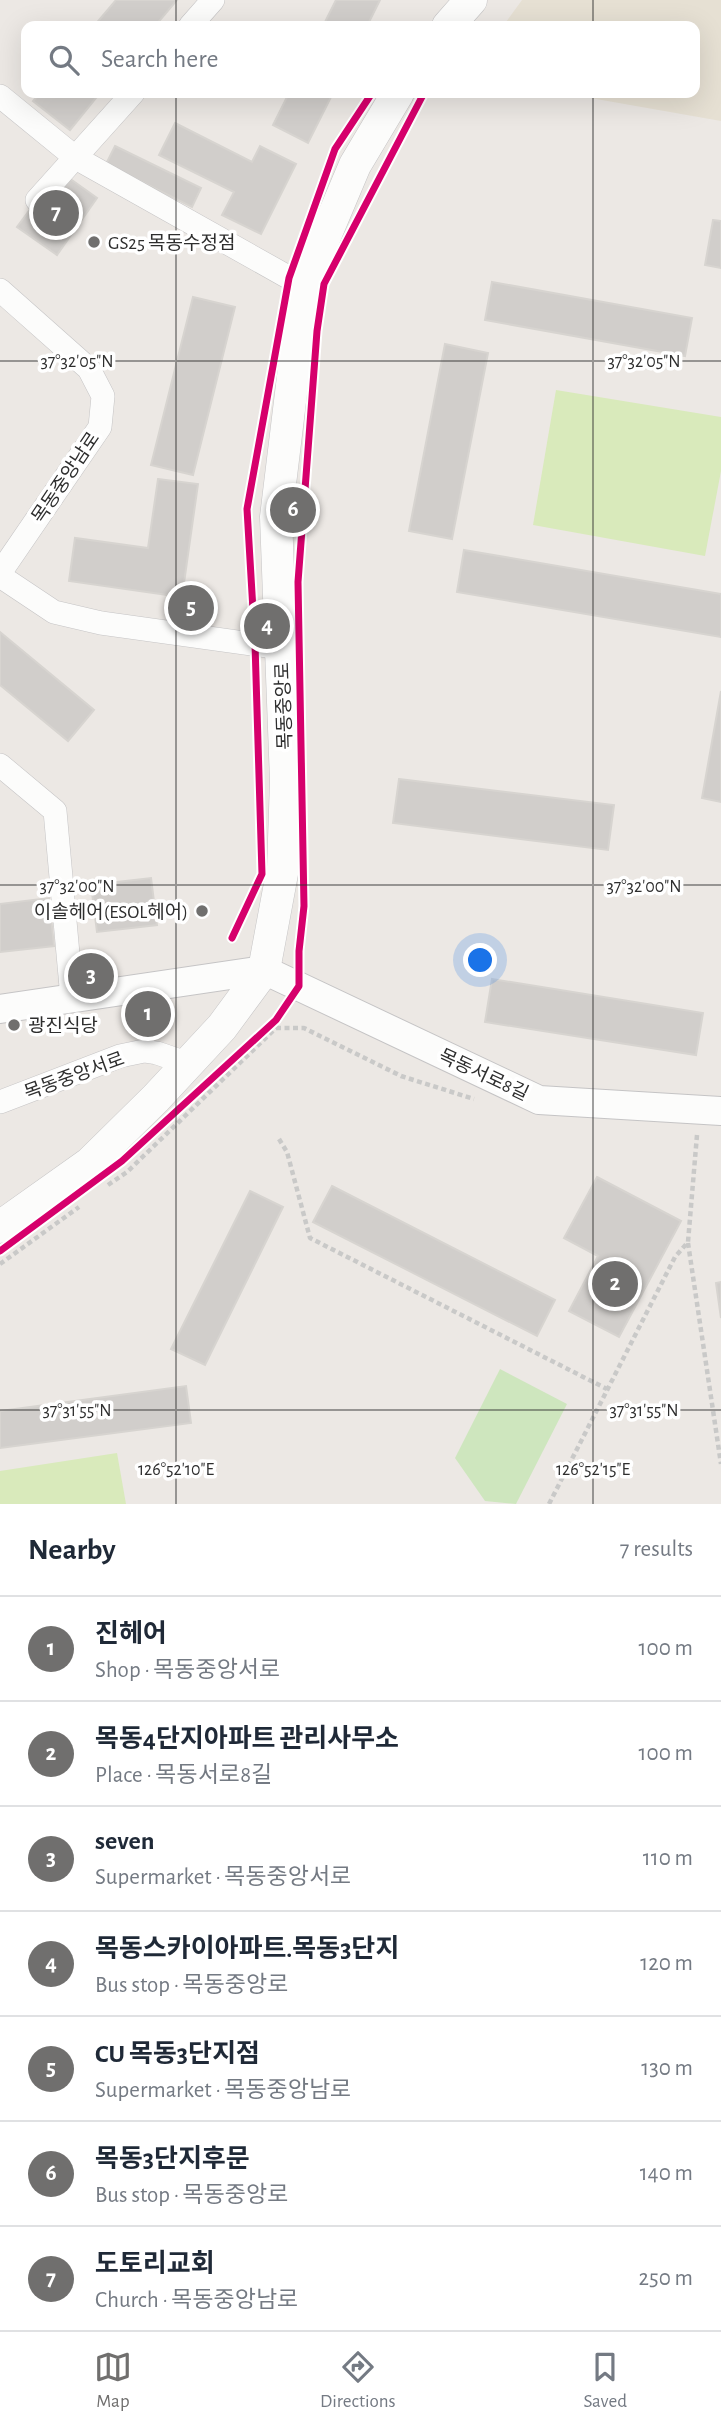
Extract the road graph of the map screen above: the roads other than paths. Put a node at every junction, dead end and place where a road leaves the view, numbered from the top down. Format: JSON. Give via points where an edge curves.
{"nodes":[{"id":1,"x":213,"y":0,"type":"edge"},
{"id":2,"x":471,"y":0,"type":"edge"},
{"id":3,"x":194,"y":21,"type":"edge"},
{"id":4,"x":452,"y":21,"type":"edge"},
{"id":5,"x":0,"y":96,"type":"edge"},
{"id":6,"x":129,"y":98,"type":"edge"},
{"id":7,"x":395,"y":98,"type":"edge"},
{"id":8,"x":76,"y":158,"type":"junction"},
{"id":9,"x":37,"y":200,"type":"dead end"},
{"id":10,"x":304,"y":286,"type":"junction"},
{"id":11,"x":0,"y":289,"type":"edge"},
{"id":12,"x":0,"y":574,"type":"edge"},
{"id":13,"x":281,"y":648,"type":"junction"},
{"id":14,"x":0,"y":765,"type":"edge"},
{"id":15,"x":264,"y":970,"type":"junction"},
{"id":16,"x":72,"y":998,"type":"junction"},
{"id":17,"x":0,"y":1009,"type":"edge"},
{"id":18,"x":189,"y":1063,"type":"junction"},
{"id":19,"x":0,"y":1102,"type":"edge"},
{"id":20,"x":710,"y":1111,"type":"edge"},
{"id":21,"x":0,"y":1227,"type":"edge"}],
"edges":[{"from":1,"to":3,"type":"street"},
{"from":2,"to":4,"type":"main road"},
{"from":5,"to":8,"type":"street"},
{"from":6,"to":8,"type":"street"},
{"from":7,"to":10,"type":"main road","name":"목동중앙로","via":[[355,165]]},
{"from":8,"to":9,"type":"street"},
{"from":8,"to":10,"type":"street"},
{"from":10,"to":13,"type":"main road","name":"목동중앙로","via":[[276,517]]},
{"from":11,"to":12,"type":"street","name":"목동중앙남로","via":[[89,369],[103,396],[100,427]]},
{"from":12,"to":13,"type":"street","name":"목동중앙남로","via":[[54,612],[101,623]]},
{"from":13,"to":15,"type":"main road","name":"목동중앙로","via":[[286,781],[282,868]]},
{"from":14,"to":16,"type":"street","via":[[55,811]]},
{"from":15,"to":16,"type":"street"},
{"from":15,"to":18,"type":"main road","name":"목동중앙로"},
{"from":15,"to":20,"type":"street","name":"목동서로8길","via":[[539,1100]]},
{"from":16,"to":17,"type":"street"},
{"from":18,"to":19,"type":"street","name":"목동중앙서로","via":[[144,1051]]},
{"from":18,"to":21,"type":"main road","name":"목동중앙로","via":[[90,1163]]}]}
